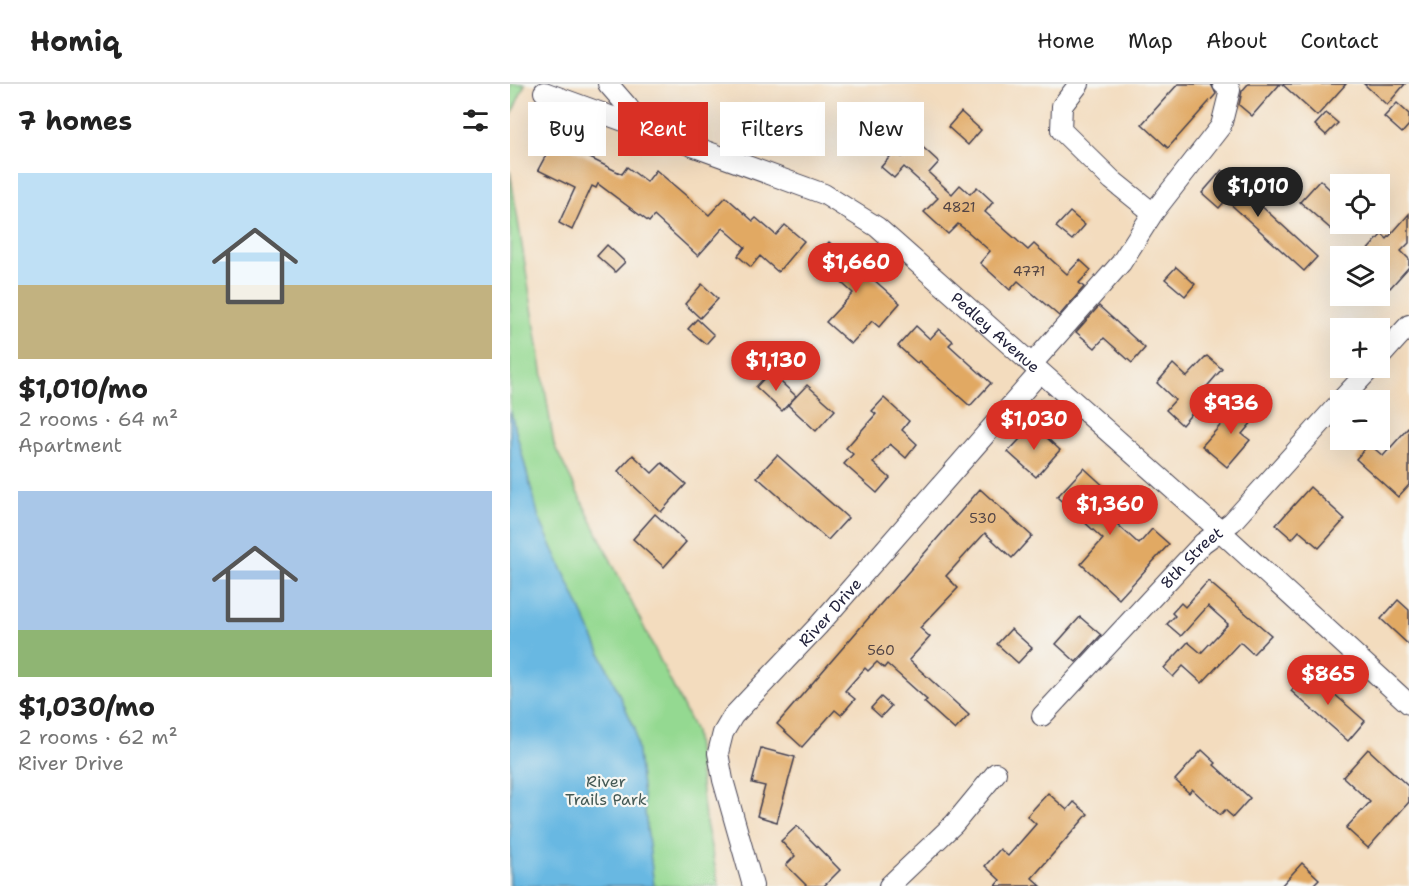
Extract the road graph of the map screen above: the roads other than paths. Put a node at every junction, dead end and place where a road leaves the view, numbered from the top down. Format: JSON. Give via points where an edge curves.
{"nodes":[{"id":1,"x":608,"y":84,"type":"edge"},
{"id":2,"x":1078,"y":84,"type":"edge"},
{"id":3,"x":1223,"y":84,"type":"edge"},
{"id":4,"x":544,"y":92,"type":"dead end"},
{"id":5,"x":624,"y":102,"type":"edge"},
{"id":6,"x":618,"y":120,"type":"edge"},
{"id":7,"x":708,"y":153,"type":"edge"},
{"id":8,"x":1153,"y":213,"type":"junction"},
{"id":9,"x":1409,"y":325,"type":"edge"},
{"id":10,"x":1390,"y":346,"type":"edge"},
{"id":11,"x":1036,"y":368,"type":"junction"},
{"id":12,"x":1362,"y":378,"type":"edge"},
{"id":13,"x":1351,"y":390,"type":"edge"},
{"id":14,"x":1330,"y":413,"type":"edge"},
{"id":15,"x":1219,"y":531,"type":"junction"},
{"id":16,"x":1409,"y":704,"type":"edge"},
{"id":17,"x":1042,"y":716,"type":"dead end"},
{"id":18,"x":996,"y":774,"type":"dead end"},
{"id":19,"x":753,"y":886,"type":"edge"},
{"id":20,"x":889,"y":886,"type":"edge"}],
"edges":[{"from":1,"to":5,"type":"street"},
{"from":2,"to":8,"type":"street","via":[[1062,106],[1061,130]]},
{"from":3,"to":8,"type":"street","name":"River Drive","via":[[1230,90],[1221,126]]},
{"from":4,"to":6,"type":"street","name":"Pedley Avenue"},
{"from":7,"to":11,"type":"street","name":"Pedley Avenue","via":[[824,194],[877,227]]},
{"from":8,"to":11,"type":"street","name":"River Drive","via":[[1121,263]]},
{"from":9,"to":10,"type":"street"},
{"from":11,"to":15,"type":"street","name":"Pedley Avenue"},
{"from":11,"to":19,"type":"street","name":"River Drive","via":[[818,626],[733,716],[723,733],[718,753],[723,780]]},
{"from":12,"to":13,"type":"street","name":"8th Street"},
{"from":14,"to":15,"type":"street","name":"8th Street","via":[[1232,522]]},
{"from":15,"to":16,"type":"street","name":"Pedley Avenue"},
{"from":15,"to":17,"type":"street","name":"8th Street","via":[[1203,543]]},
{"from":18,"to":20,"type":"street","via":[[954,824]]}]}
